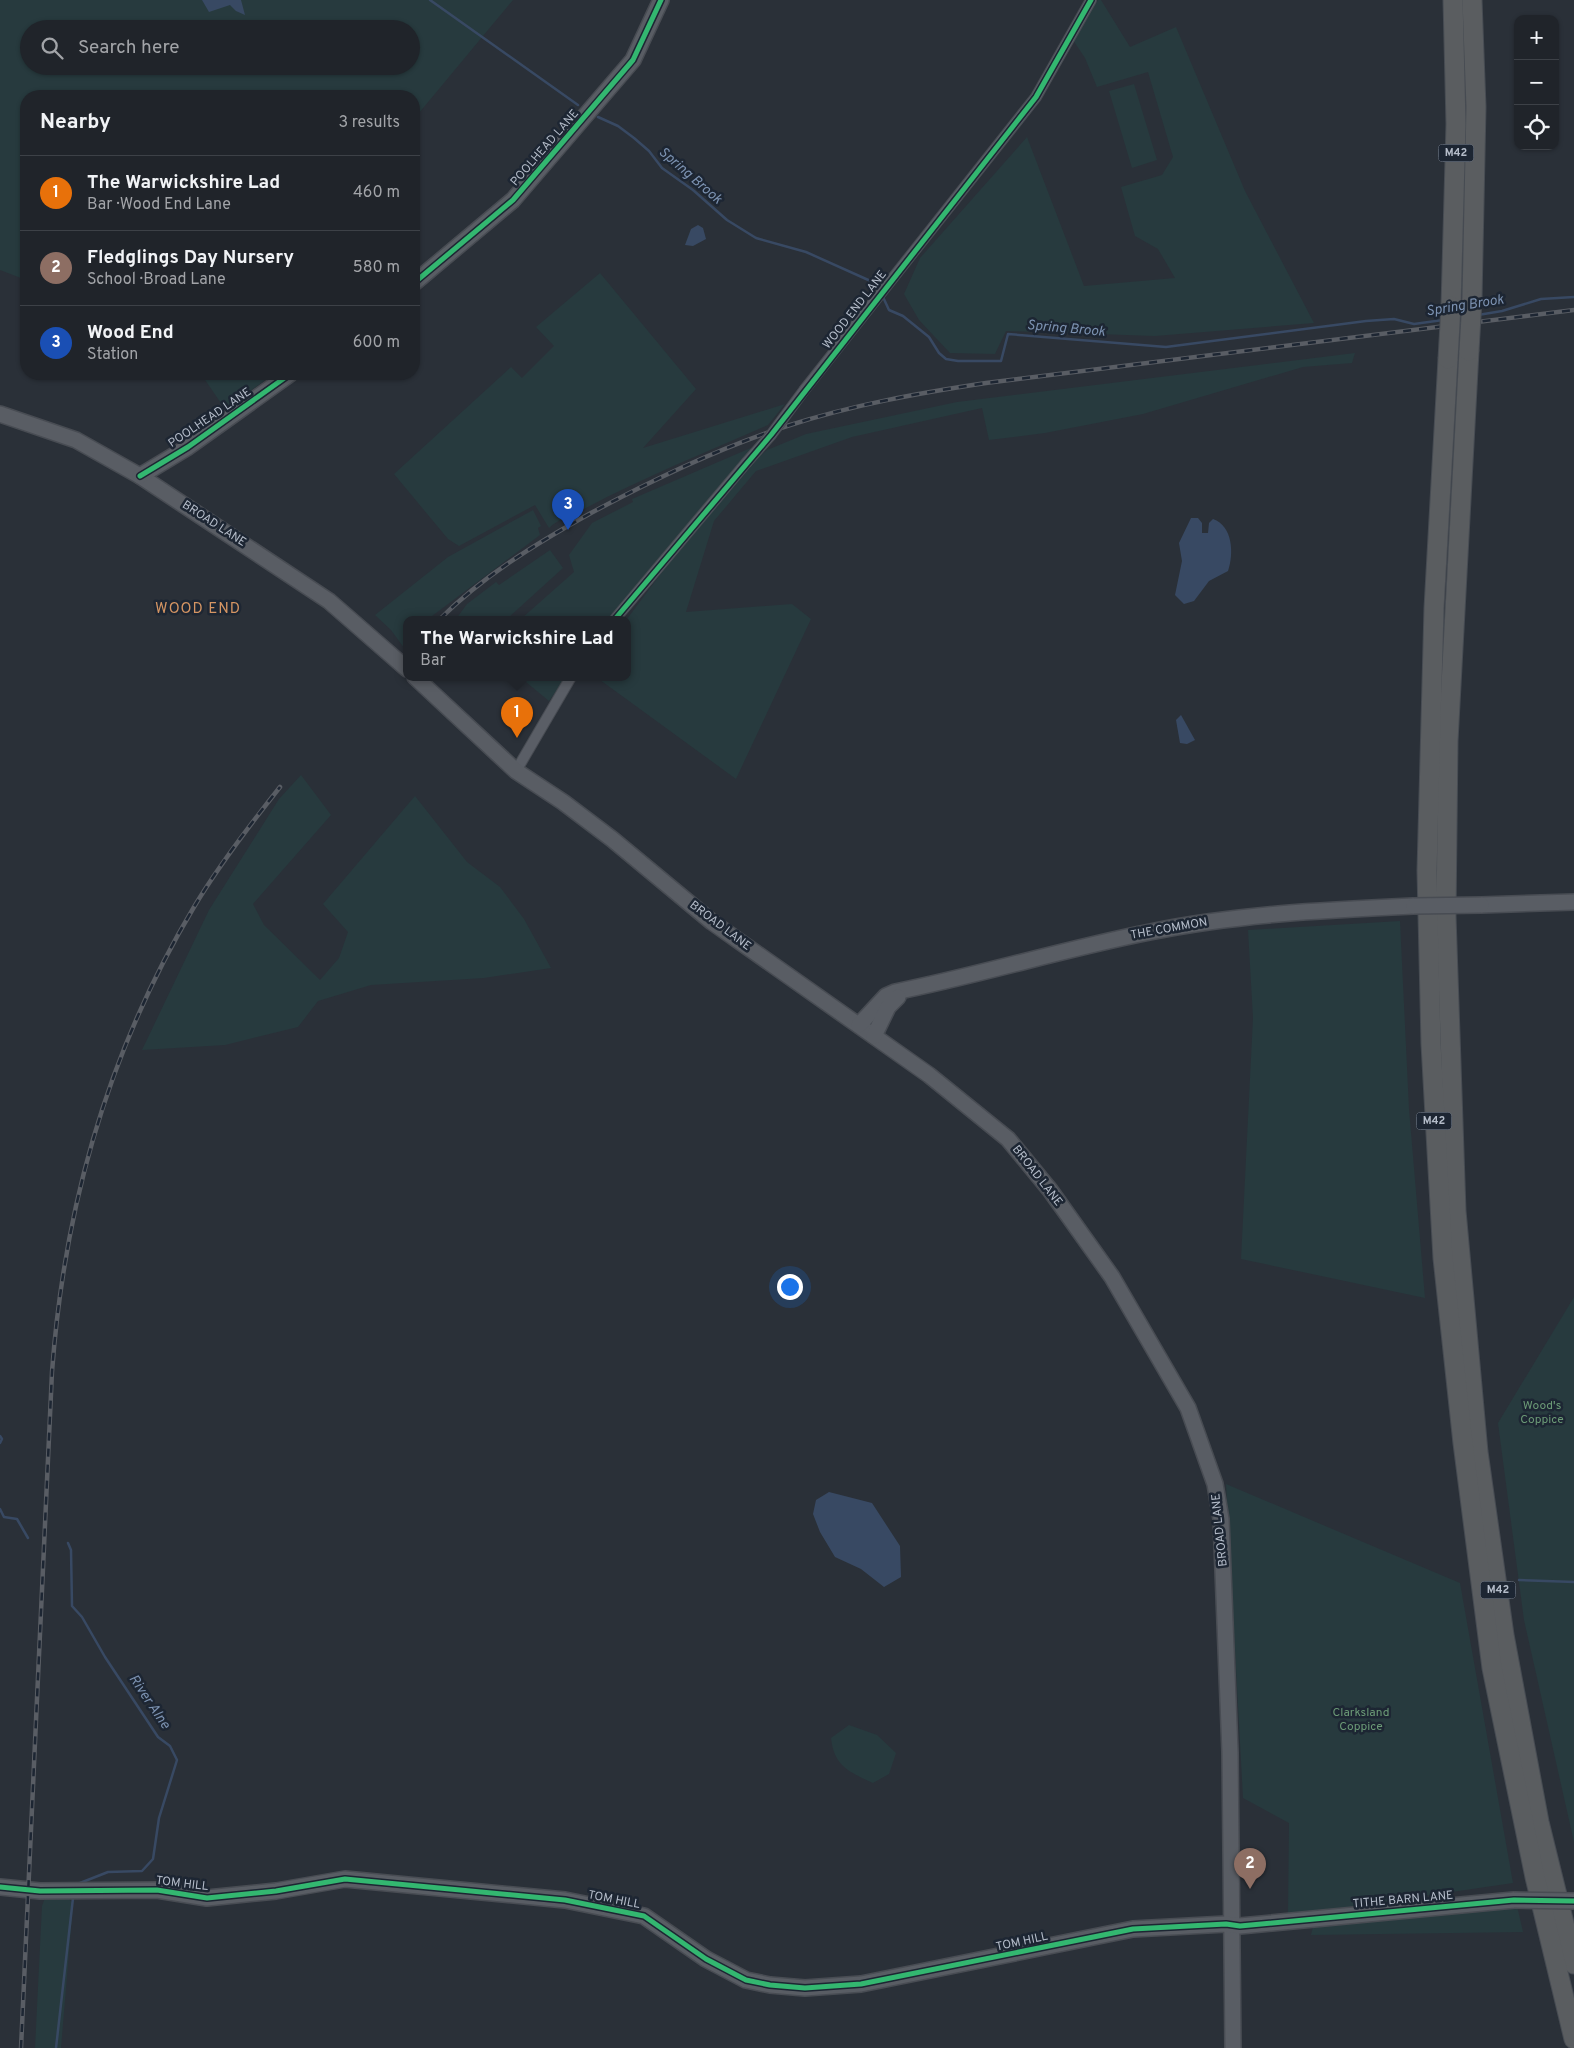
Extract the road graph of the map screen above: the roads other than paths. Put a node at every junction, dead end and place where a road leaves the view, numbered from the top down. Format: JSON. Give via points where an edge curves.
{"nodes":[{"id":1,"x":661,"y":0,"type":"edge"},
{"id":2,"x":1091,"y":0,"type":"edge"},
{"id":3,"x":1452,"y":0,"type":"edge"},
{"id":4,"x":1472,"y":0,"type":"edge"},
{"id":5,"x":420,"y":278,"type":"edge"},
{"id":6,"x":282,"y":380,"type":"edge"},
{"id":7,"x":0,"y":414,"type":"edge"},
{"id":8,"x":140,"y":476,"type":"junction"},
{"id":9,"x":618,"y":616,"type":"edge"},
{"id":10,"x":403,"y":665,"type":"edge"},
{"id":11,"x":419,"y":681,"type":"edge"},
{"id":12,"x":569,"y":681,"type":"edge"},
{"id":13,"x":516,"y":771,"type":"junction"},
{"id":14,"x":1574,"y":902,"type":"edge"},
{"id":15,"x":930,"y":985,"type":"junction"},
{"id":16,"x":859,"y":1025,"type":"junction"},
{"id":17,"x":874,"y":1036,"type":"junction"},
{"id":18,"x":1535,"y":1877,"type":"junction"},
{"id":19,"x":0,"y":1887,"type":"edge"},
{"id":20,"x":1574,"y":1901,"type":"edge"},
{"id":21,"x":1233,"y":1925,"type":"junction"},
{"id":22,"x":1574,"y":1964,"type":"edge"},
{"id":23,"x":1574,"y":2039,"type":"edge"},
{"id":24,"x":1233,"y":2048,"type":"edge"},
{"id":25,"x":1567,"y":2048,"type":"edge"}],
"edges":[{"from":1,"to":5,"type":"main road","name":"POOLHEAD LANE","via":[[633,60],[513,200]]},
{"from":2,"to":9,"type":"street","name":"WOOD END LANE","bridge":true,"via":[[1036,97],[771,435]]},
{"from":3,"to":18,"type":"highway","number":"M42","bridge":true,"via":[[1456,133],[1451,306],[1434,608],[1427,871],[1436,1167],[1451,1344],[1492,1668]]},
{"from":4,"to":22,"type":"highway","number":"M42","bridge":true,"via":[[1476,107],[1472,300],[1448,741],[1447,925],[1456,1211],[1478,1452],[1504,1635],[1539,1822]]},
{"from":6,"to":8,"type":"main road","name":"POOLHEAD LANE","via":[[188,447]]},
{"from":7,"to":8,"type":"main road","name":"BROAD LANE","via":[[76,440]]},
{"from":8,"to":10,"type":"main road","name":"BROAD LANE","via":[[329,600]]},
{"from":11,"to":13,"type":"main road","name":"BROAD LANE"},
{"from":12,"to":13,"type":"street"},
{"from":13,"to":16,"type":"main road","name":"BROAD LANE","via":[[612,839],[712,922]]},
{"from":14,"to":15,"type":"main road","name":"THE COMMON","bridge":true,"via":[[1414,906],[1218,920],[1072,949]]},
{"from":15,"to":16,"type":"main road","name":"THE COMMON","via":[[886,996]]},
{"from":15,"to":17,"type":"main road","name":"THE COMMON","via":[[898,997],[888,1007]]},
{"from":16,"to":17,"type":"main road","name":"BROAD LANE"},
{"from":17,"to":21,"type":"main road","name":"BROAD LANE","via":[[988,1121],[1023,1155],[1112,1277],[1188,1408],[1215,1484],[1222,1519]]},
{"from":18,"to":23,"type":"highway","number":"M42"},
{"from":18,"to":25,"type":"highway","number":"M42","via":[[1542,1939]]},
{"from":19,"to":21,"type":"main road","name":"TOM HILL","via":[[40,1891],[157,1890],[207,1898],[276,1892],[345,1879],[565,1900],[644,1916],[706,1959],[746,1980],[805,1988],[861,1984],[1134,1929]]},
{"from":20,"to":21,"type":"main road","name":"TITHE BARN LANE","bridge":true,"via":[[1514,1900]]},
{"from":21,"to":24,"type":"main road","name":"BROAD LANE"}]}
